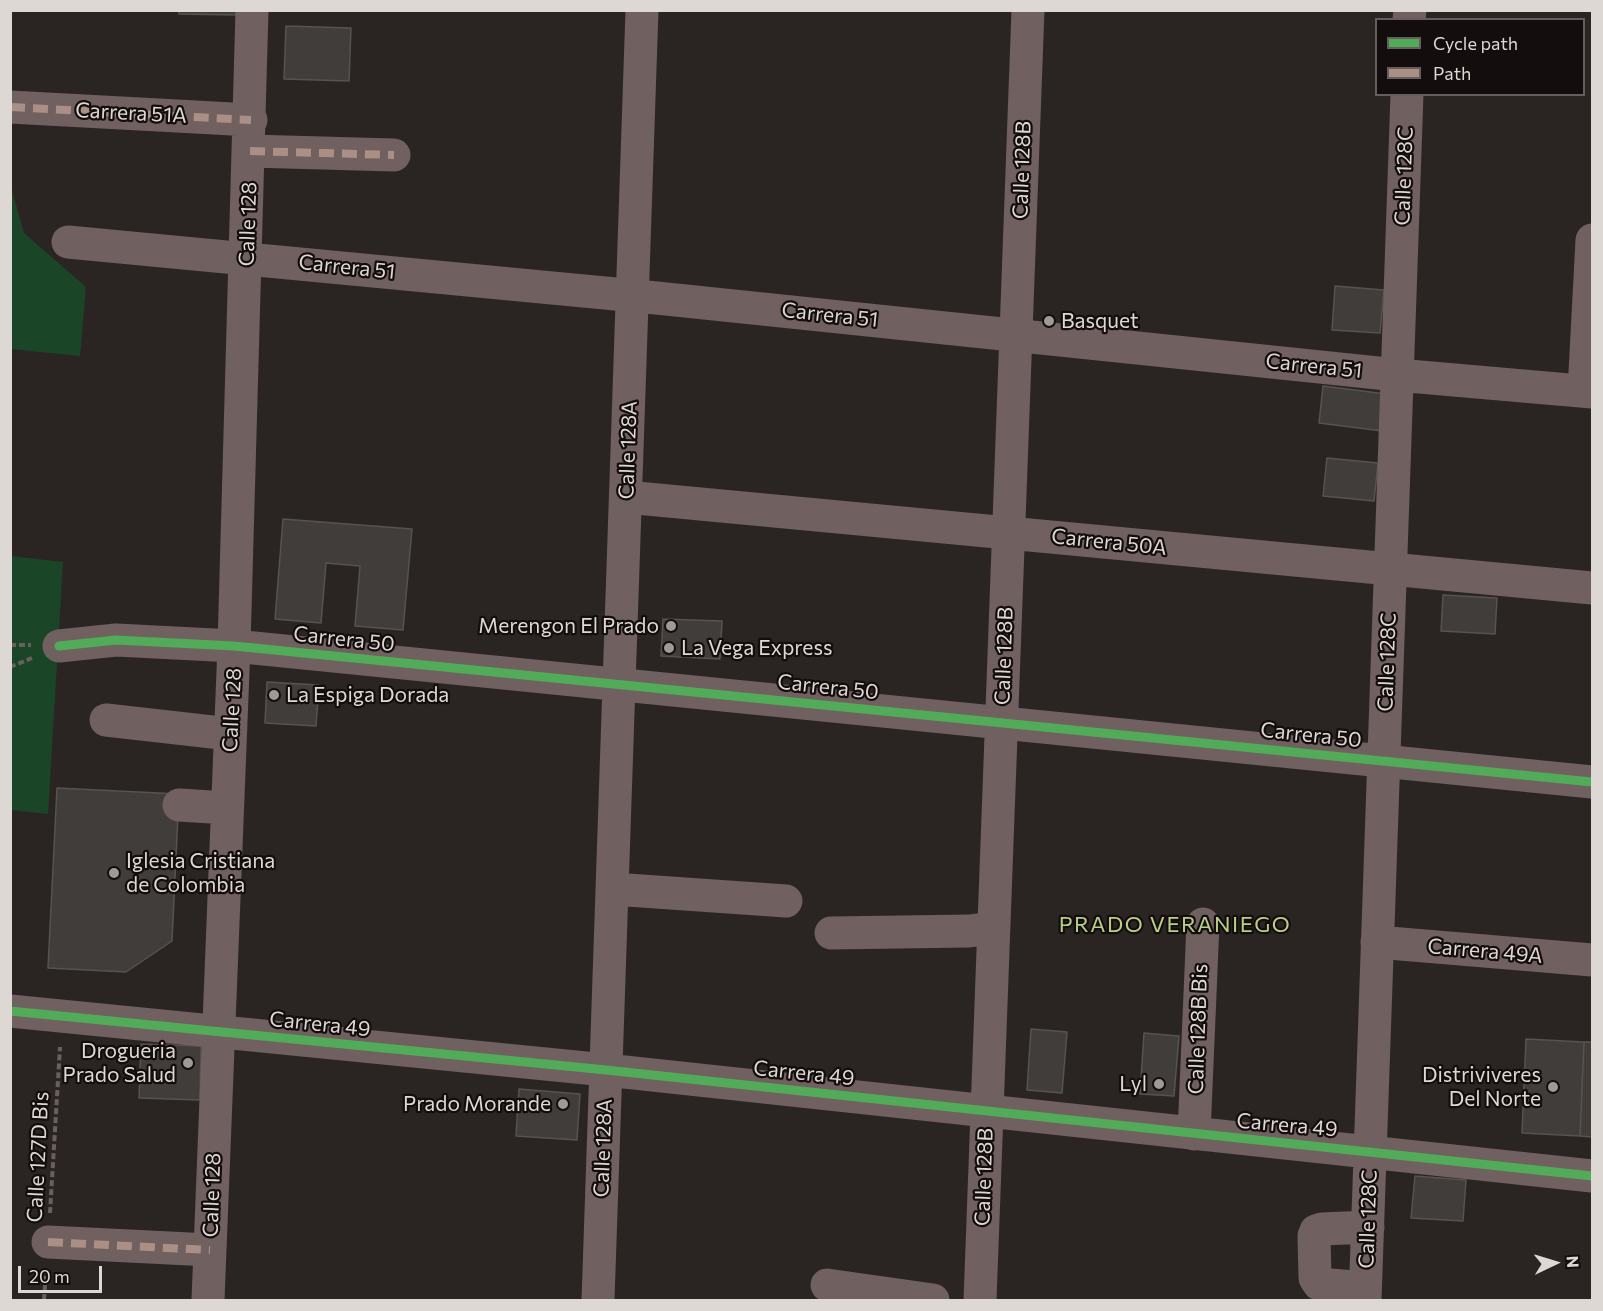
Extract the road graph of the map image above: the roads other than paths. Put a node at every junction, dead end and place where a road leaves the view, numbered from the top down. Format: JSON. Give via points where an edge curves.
{"nodes":[{"id":1,"x":252,"y":10,"type":"edge"},
{"id":2,"x":642,"y":10,"type":"edge"},
{"id":3,"x":1028,"y":10,"type":"edge"},
{"id":4,"x":1407,"y":96,"type":"edge"},
{"id":5,"x":10,"y":107,"type":"edge"},
{"id":6,"x":250,"y":135,"type":"junction"},
{"id":7,"x":394,"y":155,"type":"dead end"},
{"id":8,"x":1593,"y":240,"type":"edge"},
{"id":9,"x":68,"y":242,"type":"dead end"},
{"id":10,"x":247,"y":258,"type":"junction"},
{"id":11,"x":633,"y":295,"type":"junction"},
{"id":12,"x":1016,"y":334,"type":"junction"},
{"id":13,"x":1397,"y":375,"type":"junction"},
{"id":14,"x":1588,"y":392,"type":"edge"},
{"id":15,"x":626,"y":497,"type":"junction"},
{"id":16,"x":1008,"y":532,"type":"junction"},
{"id":17,"x":1390,"y":570,"type":"junction"},
{"id":18,"x":1593,"y":588,"type":"edge"},
{"id":19,"x":59,"y":646,"type":"dead end"},
{"id":20,"x":234,"y":646,"type":"junction"},
{"id":21,"x":620,"y":685,"type":"junction"},
{"id":22,"x":106,"y":720,"type":"dead end"},
{"id":23,"x":1002,"y":722,"type":"junction"},
{"id":24,"x":230,"y":734,"type":"junction"},
{"id":25,"x":1384,"y":760,"type":"junction"},
{"id":26,"x":1593,"y":782,"type":"edge"},
{"id":27,"x":179,"y":805,"type":"dead end"},
{"id":28,"x":227,"y":808,"type":"junction"},
{"id":29,"x":613,"y":889,"type":"junction"},
{"id":30,"x":786,"y":901,"type":"dead end"},
{"id":31,"x":1203,"y":924,"type":"dead end"},
{"id":32,"x":993,"y":928,"type":"junction"},
{"id":33,"x":831,"y":933,"type":"dead end"},
{"id":34,"x":1377,"y":942,"type":"junction"},
{"id":35,"x":1593,"y":960,"type":"edge"},
{"id":36,"x":10,"y":1011,"type":"edge"},
{"id":37,"x":218,"y":1032,"type":"junction"},
{"id":38,"x":606,"y":1070,"type":"junction"},
{"id":39,"x":987,"y":1111,"type":"junction"},
{"id":40,"x":1194,"y":1134,"type":"junction"},
{"id":41,"x":1370,"y":1150,"type":"junction"},
{"id":42,"x":1593,"y":1176,"type":"edge"},
{"id":43,"x":1368,"y":1227,"type":"junction"},
{"id":44,"x":48,"y":1242,"type":"road end"},
{"id":45,"x":210,"y":1250,"type":"junction"},
{"id":46,"x":827,"y":1285,"type":"dead end"},
{"id":47,"x":1365,"y":1294,"type":"edge"},
{"id":48,"x":208,"y":1300,"type":"edge"},
{"id":49,"x":598,"y":1300,"type":"edge"},
{"id":50,"x":933,"y":1300,"type":"edge"},
{"id":51,"x":980,"y":1300,"type":"edge"}],
"edges":[{"from":1,"to":6,"type":"street","name":"Calle 128"},
{"from":2,"to":11,"type":"street","name":"Calle 128A"},
{"from":3,"to":12,"type":"street","name":"Calle 128B"},
{"from":4,"to":13,"type":"street","name":"Calle 128C"},
{"from":5,"to":6,"type":"street","name":"Carrera 51A"},
{"from":6,"to":7,"type":"street","name":"Carrera 51A"},
{"from":6,"to":10,"type":"street","name":"Calle 128"},
{"from":8,"to":14,"type":"street"},
{"from":9,"to":10,"type":"street","name":"Carrera 51"},
{"from":10,"to":11,"type":"street","name":"Carrera 51"},
{"from":10,"to":20,"type":"street","name":"Calle 128"},
{"from":11,"to":12,"type":"street","name":"Carrera 51"},
{"from":11,"to":15,"type":"street","name":"Calle 128A"},
{"from":12,"to":13,"type":"street","name":"Carrera 51"},
{"from":12,"to":16,"type":"street","name":"Calle 128B"},
{"from":13,"to":14,"type":"street","name":"Carrera 51"},
{"from":13,"to":17,"type":"street","name":"Calle 128C"},
{"from":15,"to":16,"type":"street","name":"Carrera 50A"},
{"from":15,"to":21,"type":"street","name":"Calle 128A"},
{"from":16,"to":17,"type":"street","name":"Carrera 50A"},
{"from":16,"to":23,"type":"street","name":"Calle 128B"},
{"from":17,"to":18,"type":"street","name":"Carrera 50A"},
{"from":17,"to":25,"type":"street","name":"Calle 128C"},
{"from":19,"to":20,"type":"street","name":"Carrera 50","via":[[116,640]]},
{"from":20,"to":21,"type":"street","name":"Carrera 50"},
{"from":20,"to":24,"type":"street","name":"Calle 128"},
{"from":21,"to":23,"type":"street","name":"Carrera 50"},
{"from":21,"to":29,"type":"street","name":"Calle 128A"},
{"from":22,"to":24,"type":"street"},
{"from":23,"to":25,"type":"street","name":"Carrera 50"},
{"from":23,"to":32,"type":"street","name":"Calle 128B"},
{"from":24,"to":28,"type":"street","name":"Calle 128"},
{"from":25,"to":26,"type":"street","name":"Carrera 50"},
{"from":25,"to":34,"type":"street","name":"Calle 128C"},
{"from":27,"to":28,"type":"street"},
{"from":28,"to":37,"type":"street","name":"Calle 128"},
{"from":29,"to":30,"type":"street"},
{"from":29,"to":38,"type":"street","name":"Calle 128A"},
{"from":31,"to":40,"type":"street","name":"Calle 128B Bis"},
{"from":32,"to":33,"type":"street"},
{"from":32,"to":39,"type":"street","name":"Calle 128B"},
{"from":34,"to":35,"type":"street","name":"Carrera 49A"},
{"from":34,"to":41,"type":"street","name":"Calle 128C"},
{"from":36,"to":37,"type":"street","name":"Carrera 49"},
{"from":37,"to":38,"type":"street","name":"Carrera 49"},
{"from":37,"to":45,"type":"street","name":"Calle 128"},
{"from":38,"to":39,"type":"street","name":"Carrera 49"},
{"from":38,"to":49,"type":"street","name":"Calle 128A"},
{"from":39,"to":40,"type":"street","name":"Carrera 49"},
{"from":39,"to":51,"type":"street","name":"Calle 128B"},
{"from":40,"to":41,"type":"street","name":"Carrera 49"},
{"from":41,"to":42,"type":"street","name":"Carrera 49"},
{"from":41,"to":43,"type":"street","name":"Calle 128C"},
{"from":43,"to":47,"type":"street","name":"Calle 128C"},
{"from":43,"to":47,"type":"street","via":[[1322,1229],[1314,1236],[1319,1284]]},
{"from":44,"to":45,"type":"street"},
{"from":45,"to":48,"type":"street","name":"Calle 128"},
{"from":46,"to":50,"type":"street"}]}
